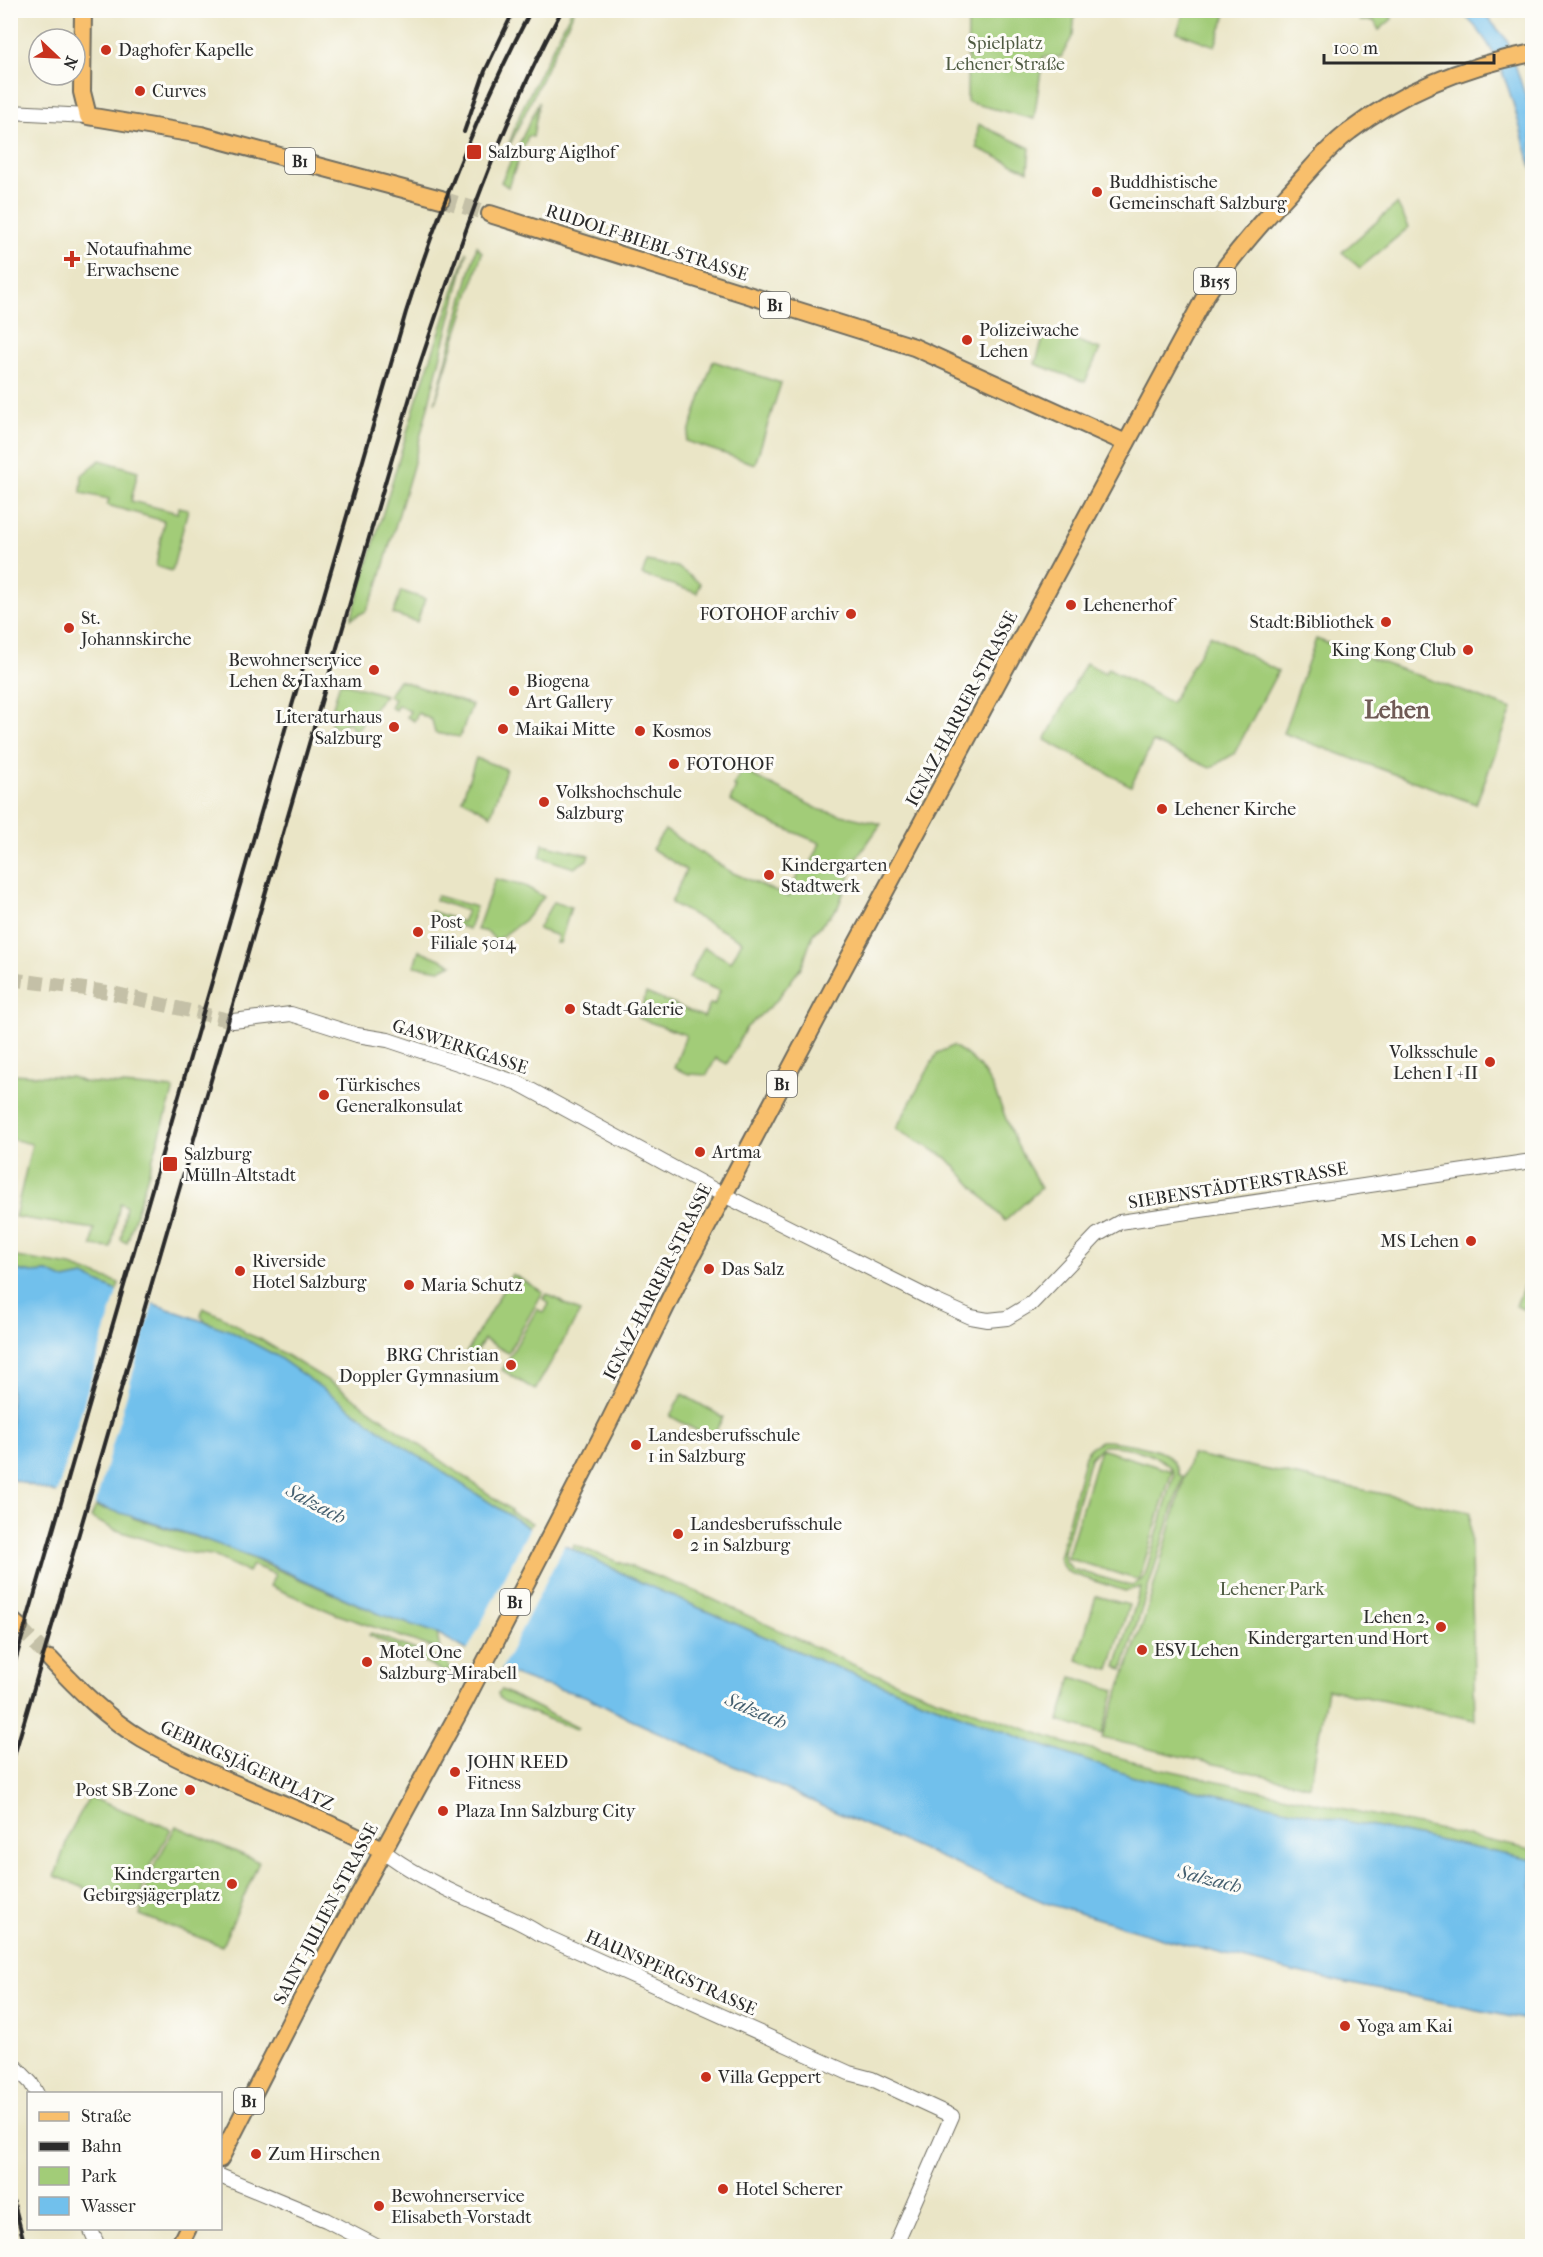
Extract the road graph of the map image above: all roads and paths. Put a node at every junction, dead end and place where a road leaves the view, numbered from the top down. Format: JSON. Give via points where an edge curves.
{"nodes":[{"id":1,"x":83,"y":10,"type":"edge"},
{"id":2,"x":1527,"y":54,"type":"edge"},
{"id":3,"x":10,"y":112,"type":"edge"},
{"id":4,"x":88,"y":116,"type":"junction"},
{"id":5,"x":441,"y":199,"type":"tunnel mouth"},
{"id":6,"x":490,"y":214,"type":"tunnel mouth"},
{"id":7,"x":1126,"y":443,"type":"junction"},
{"id":8,"x":233,"y":1021,"type":"tunnel mouth"},
{"id":9,"x":1533,"y":1161,"type":"edge"},
{"id":10,"x":724,"y":1196,"type":"junction"},
{"id":11,"x":50,"y":1659,"type":"tunnel mouth"},
{"id":12,"x":470,"y":1690,"type":"joint"},
{"id":13,"x":382,"y":1850,"type":"junction"},
{"id":14,"x":10,"y":2061,"type":"edge"},
{"id":15,"x":36,"y":2092,"type":"edge"},
{"id":16,"x":222,"y":2154,"type":"edge"},
{"id":17,"x":222,"y":2177,"type":"edge"},
{"id":18,"x":90,"y":2230,"type":"edge"},
{"id":19,"x":188,"y":2230,"type":"edge"},
{"id":20,"x":98,"y":2247,"type":"edge"},
{"id":21,"x":179,"y":2247,"type":"edge"},
{"id":22,"x":376,"y":2247,"type":"edge"},
{"id":23,"x":895,"y":2247,"type":"edge"}],
"edges":[{"from":1,"to":4,"type":"main road","via":[[82,92]]},
{"from":2,"to":7,"type":"main road","name":"IGNAZ-HARRER-STRASSE","number":"B155","via":[[1446,76],[1349,131],[1225,266]]},
{"from":3,"to":4,"type":"street"},
{"from":4,"to":5,"type":"main road","number":"B1","via":[[201,135]]},
{"from":6,"to":7,"type":"main road","name":"RUDOLF-BIEBL-STRASSE","number":"B1","via":[[914,347]]},
{"from":7,"to":10,"type":"main road","name":"IGNAZ-HARRER-STRASSE","number":"B1"},
{"from":8,"to":10,"type":"street","name":"GASWERKGASSE","via":[[291,1014],[357,1035],[388,1040],[513,1081]]},
{"from":9,"to":10,"type":"street","name":"SIEBENSTÄDTERSTRASSE","via":[[1120,1222],[1097,1235],[1032,1303],[1006,1318],[988,1320],[934,1301]]},
{"from":10,"to":12,"type":"main road","name":"IGNAZ-HARRER-STRASSE","number":"B1"},
{"from":11,"to":13,"type":"main road","name":"GEBIRGSJÄGERPLATZ","via":[[80,1690],[141,1738],[254,1795]]},
{"from":12,"to":13,"type":"main road","name":"SAINT-JULIEN-STRASSE","number":"B1"},
{"from":13,"to":16,"type":"main road","name":"SAINT-JULIEN-STRASSE","number":"B1"},
{"from":13,"to":23,"type":"street","name":"HAUNSPERGSTRASSE","via":[[395,1861],[540,1934],[952,2116]]},
{"from":14,"to":15,"type":"street"},
{"from":17,"to":22,"type":"street","via":[[316,2216]]},
{"from":18,"to":20,"type":"street"},
{"from":19,"to":21,"type":"main road"}]}
